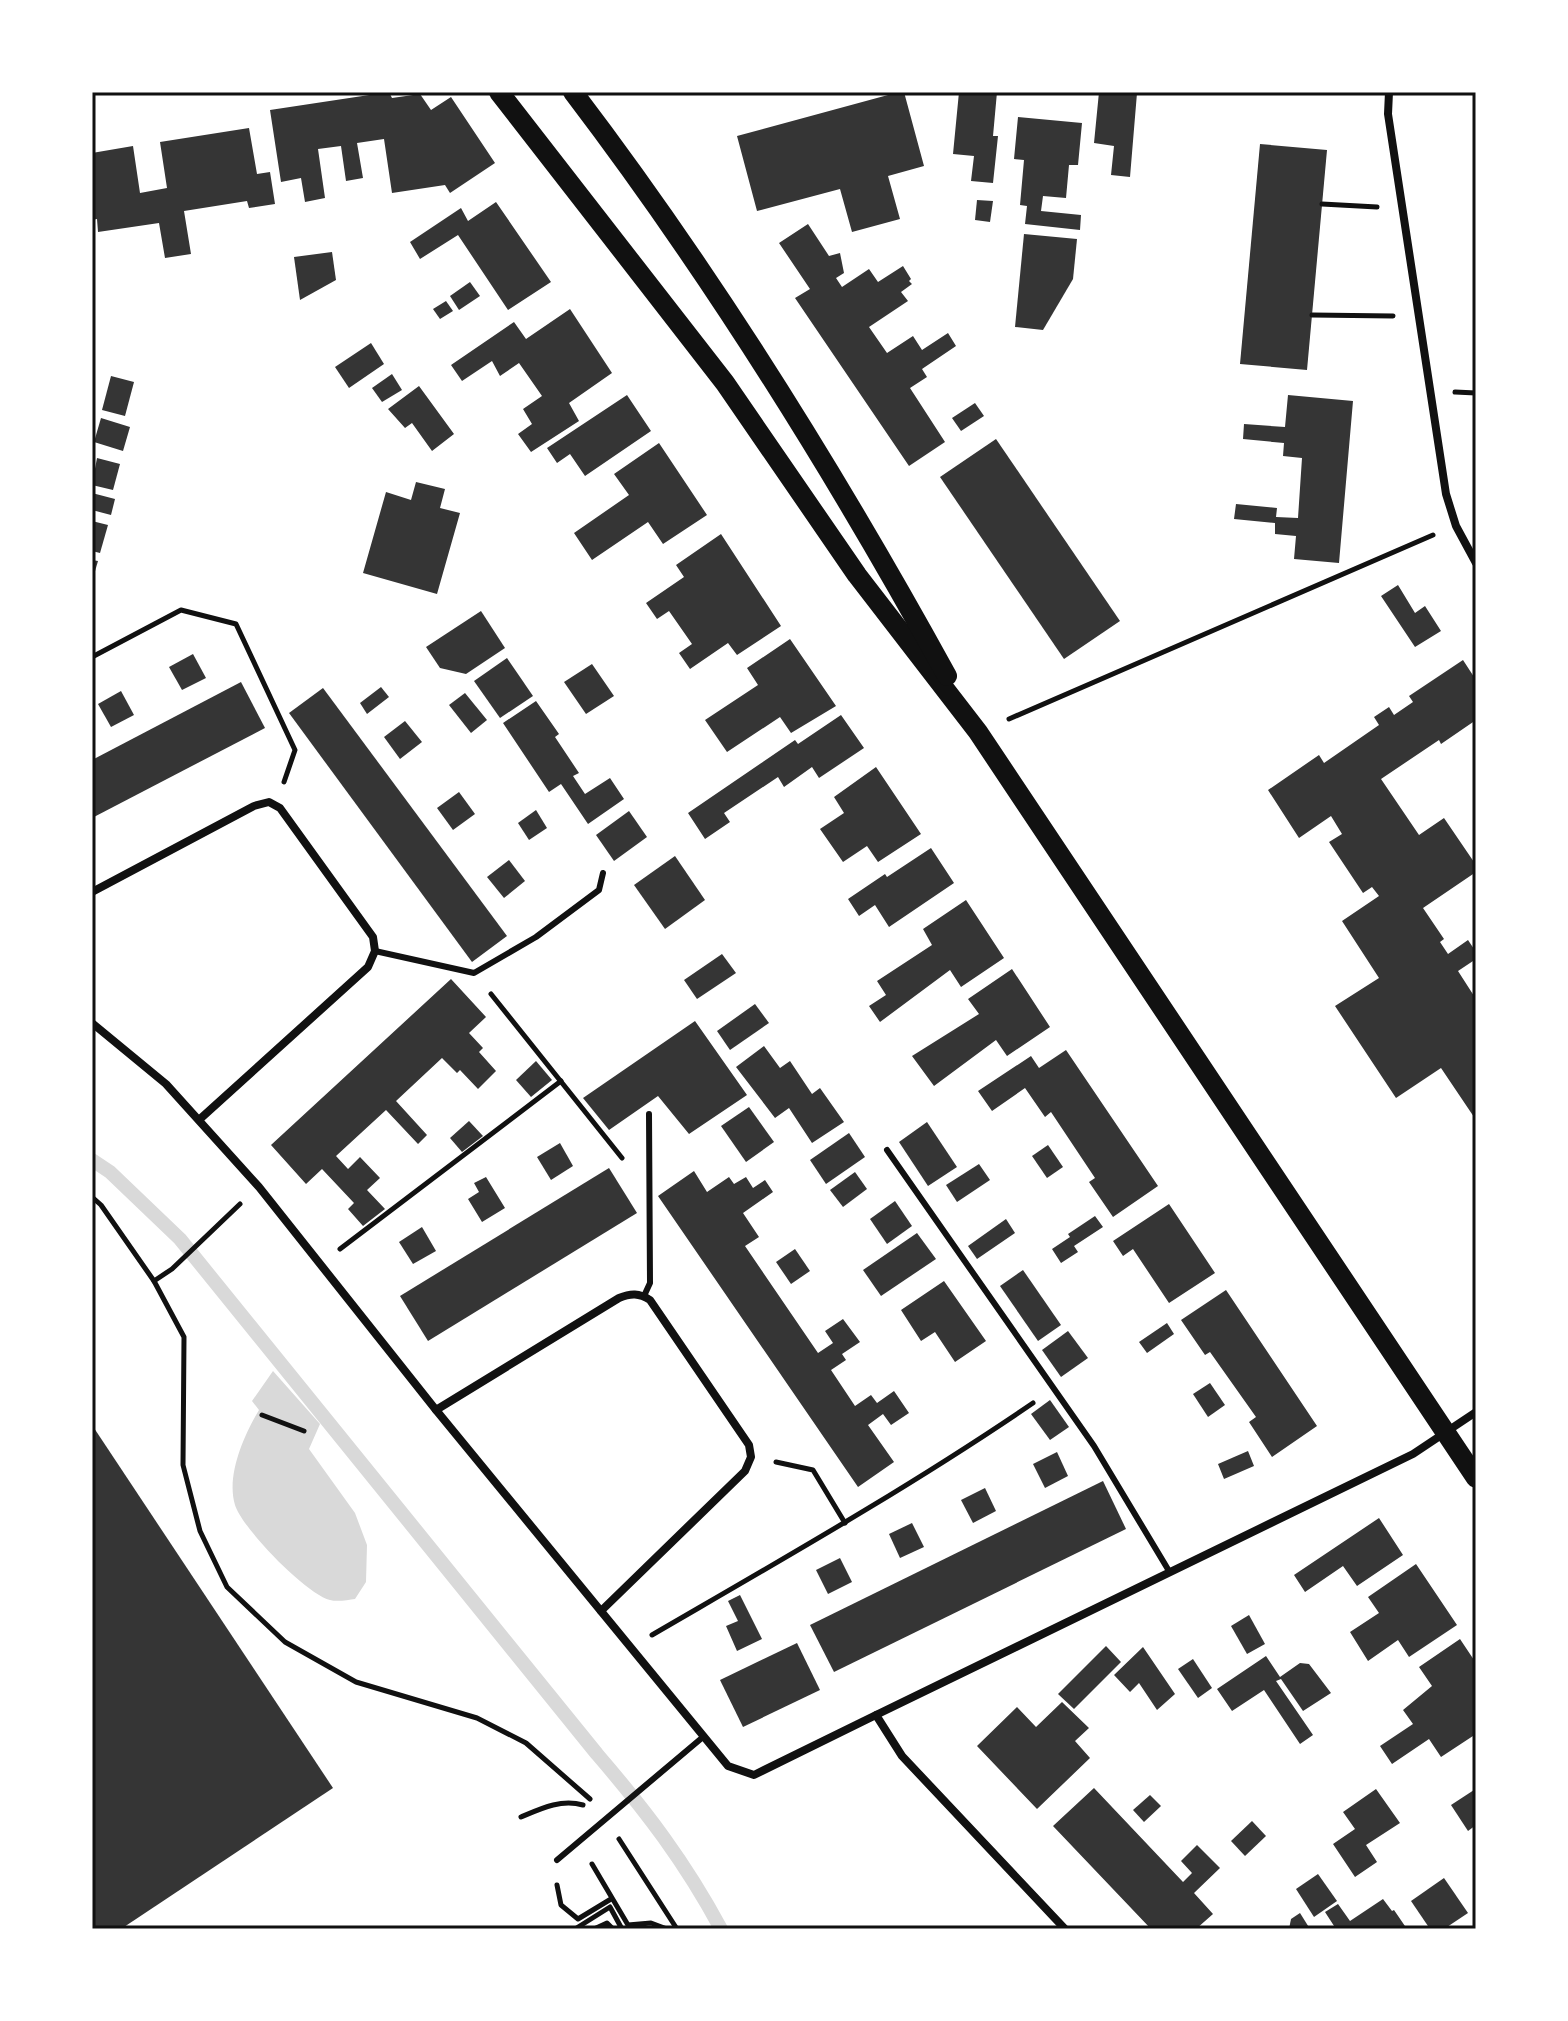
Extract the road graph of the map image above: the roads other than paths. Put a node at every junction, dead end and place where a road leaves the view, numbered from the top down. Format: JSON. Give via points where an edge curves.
{"nodes":[{"id":1,"x":499,"y":92,"type":"edge"},
{"id":2,"x":573,"y":92,"type":"edge"},
{"id":3,"x":1389,"y":92,"type":"edge"},
{"id":4,"x":1476,"y":563,"type":"edge"},
{"id":5,"x":978,"y":732,"type":"junction"},
{"id":6,"x":603,"y":873,"type":"dead end"},
{"id":7,"x":92,"y":892,"type":"edge"},
{"id":8,"x":375,"y":951,"type":"junction"},
{"id":9,"x":92,"y":1023,"type":"edge"},
{"id":10,"x":649,"y":1114,"type":"dead end"},
{"id":11,"x":200,"y":1119,"type":"junction"},
{"id":12,"x":887,"y":1150,"type":"dead end"},
{"id":13,"x":644,"y":1296,"type":"junction"},
{"id":14,"x":436,"y":1410,"type":"junction"},
{"id":15,"x":1476,"y":1412,"type":"edge"},
{"id":16,"x":1445,"y":1432,"type":"junction"},
{"id":17,"x":1476,"y":1478,"type":"edge"},
{"id":18,"x":1169,"y":1571,"type":"junction"},
{"id":19,"x":601,"y":1611,"type":"junction"},
{"id":20,"x":876,"y":1715,"type":"junction"},
{"id":21,"x":703,"y":1737,"type":"junction"},
{"id":22,"x":557,"y":1860,"type":"dead end"},
{"id":23,"x":1065,"y":1929,"type":"edge"}],
"edges":[{"from":1,"to":5,"type":"main road","via":[[725,383],[857,575]]},
{"from":2,"to":5,"type":"main road","via":[[635,173],[748,342],[877,548]]},
{"from":3,"to":4,"type":"street","via":[[1388,114],[1446,494]]},
{"from":5,"to":16,"type":"main road"},
{"from":6,"to":8,"type":"lane","via":[[599,890],[536,937],[474,973]]},
{"from":7,"to":8,"type":"street","via":[[269,802],[373,937]]},
{"from":8,"to":11,"type":"street","via":[[368,967]]},
{"from":9,"to":11,"type":"street"},
{"from":10,"to":13,"type":"lane","via":[[650,1283]]},
{"from":11,"to":14,"type":"street"},
{"from":12,"to":18,"type":"lane","via":[[1094,1446]]},
{"from":13,"to":14,"type":"street","via":[[619,1298]]},
{"from":13,"to":19,"type":"street","via":[[749,1445],[751,1457],[745,1471]]},
{"from":14,"to":19,"type":"street"},
{"from":15,"to":16,"type":"street"},
{"from":16,"to":17,"type":"main road"},
{"from":16,"to":18,"type":"street","via":[[1413,1454]]},
{"from":18,"to":20,"type":"street"},
{"from":19,"to":21,"type":"street"},
{"from":20,"to":21,"type":"street","via":[[754,1775],[728,1766]]},
{"from":20,"to":23,"type":"street","via":[[902,1756]]},
{"from":21,"to":22,"type":"lane"}]}
